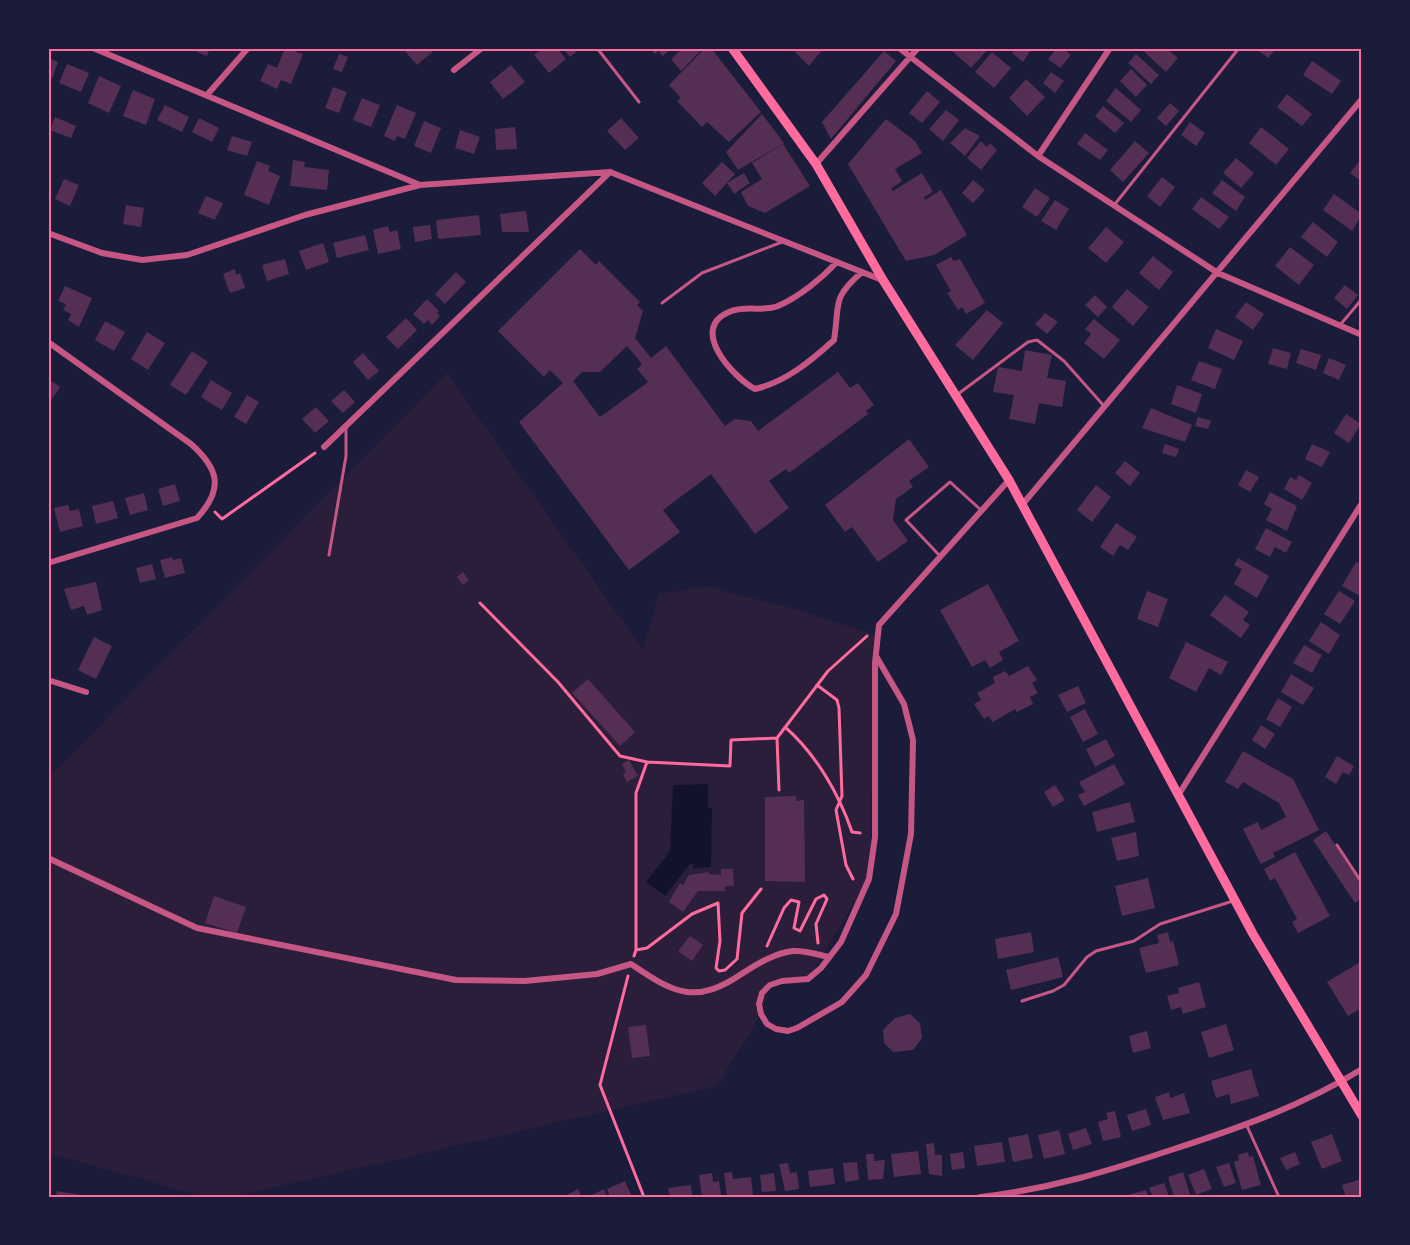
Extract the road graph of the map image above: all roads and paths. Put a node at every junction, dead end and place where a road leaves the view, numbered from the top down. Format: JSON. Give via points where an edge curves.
{"nodes":[{"id":1,"x":93,"y":48,"type":"edge"},
{"id":2,"x":248,"y":48,"type":"edge"},
{"id":3,"x":482,"y":48,"type":"edge"},
{"id":4,"x":597,"y":48,"type":"edge"},
{"id":5,"x":732,"y":48,"type":"edge"},
{"id":6,"x":899,"y":48,"type":"edge"},
{"id":7,"x":918,"y":48,"type":"edge"},
{"id":8,"x":1110,"y":48,"type":"edge"},
{"id":9,"x":1239,"y":48,"type":"edge"},
{"id":10,"x":910,"y":57,"type":"junction"},
{"id":11,"x":454,"y":70,"type":"dead end"},
{"id":12,"x":207,"y":95,"type":"junction"},
{"id":13,"x":1362,"y":99,"type":"edge"},
{"id":14,"x":639,"y":102,"type":"dead end"},
{"id":15,"x":1038,"y":156,"type":"junction"},
{"id":16,"x":816,"y":164,"type":"junction"},
{"id":17,"x":610,"y":172,"type":"junction"},
{"id":18,"x":420,"y":185,"type":"junction"},
{"id":19,"x":1114,"y":205,"type":"junction"},
{"id":20,"x":48,"y":233,"type":"edge"},
{"id":21,"x":784,"y":241,"type":"junction"},
{"id":22,"x":837,"y":262,"type":"junction"},
{"id":23,"x":862,"y":272,"type":"junction"},
{"id":24,"x":1218,"y":273,"type":"junction"},
{"id":25,"x":883,"y":280,"type":"junction"},
{"id":26,"x":1362,"y":299,"type":"edge"},
{"id":27,"x":662,"y":303,"type":"dead end"},
{"id":28,"x":1340,"y":325,"type":"junction"},
{"id":29,"x":1362,"y":334,"type":"edge"},
{"id":30,"x":48,"y":342,"type":"edge"},
{"id":31,"x":956,"y":396,"type":"junction"},
{"id":32,"x":1105,"y":407,"type":"junction"},
{"id":33,"x":346,"y":426,"type":"junction"},
{"id":34,"x":324,"y":447,"type":"joint"},
{"id":35,"x":1009,"y":480,"type":"junction"},
{"id":36,"x":1362,"y":503,"type":"edge"},
{"id":37,"x":209,"y":506,"type":"junction"},
{"id":38,"x":1021,"y":506,"type":"junction"},
{"id":39,"x":981,"y":510,"type":"junction"},
{"id":40,"x":329,"y":555,"type":"dead end"},
{"id":41,"x":940,"y":557,"type":"junction"},
{"id":42,"x":48,"y":563,"type":"edge"},
{"id":43,"x":480,"y":603,"type":"dead end"},
{"id":44,"x":879,"y":625,"type":"junction"},
{"id":45,"x":876,"y":656,"type":"junction"},
{"id":46,"x":48,"y":680,"type":"edge"},
{"id":47,"x":817,"y":685,"type":"junction"},
{"id":48,"x":86,"y":692,"type":"dead end"},
{"id":49,"x":785,"y":728,"type":"junction"},
{"id":50,"x":777,"y":738,"type":"junction"},
{"id":51,"x":647,"y":762,"type":"junction"},
{"id":52,"x":779,"y":790,"type":"dead end"},
{"id":53,"x":1179,"y":794,"type":"junction"},
{"id":54,"x":841,"y":800,"type":"junction"},
{"id":55,"x":860,"y":833,"type":"dead end"},
{"id":56,"x":1337,"y":845,"type":"dead end"},
{"id":57,"x":48,"y":858,"type":"edge"},
{"id":58,"x":853,"y":879,"type":"dead end"},
{"id":59,"x":1362,"y":883,"type":"edge"},
{"id":60,"x":761,"y":889,"type":"dead end"},
{"id":61,"x":1235,"y":900,"type":"junction"},
{"id":62,"x":636,"y":950,"type":"junction"},
{"id":63,"x":819,"y":955,"type":"junction"},
{"id":64,"x":829,"y":957,"type":"junction"},
{"id":65,"x":766,"y":960,"type":"junction"},
{"id":66,"x":631,"y":964,"type":"junction"},
{"id":67,"x":1022,"y":1000,"type":"dead end"},
{"id":68,"x":1362,"y":1069,"type":"edge"},
{"id":69,"x":1341,"y":1083,"type":"junction"},
{"id":70,"x":1362,"y":1116,"type":"edge"},
{"id":71,"x":1247,"y":1126,"type":"junction"},
{"id":72,"x":1025,"y":1195,"type":"edge"},
{"id":73,"x":644,"y":1197,"type":"edge"},
{"id":74,"x":980,"y":1197,"type":"edge"},
{"id":75,"x":1279,"y":1197,"type":"edge"}],
"edges":[{"from":1,"to":12,"type":"street"},
{"from":2,"to":12,"type":"street"},
{"from":3,"to":11,"type":"street"},
{"from":4,"to":14,"type":"lane"},
{"from":5,"to":16,"type":"main road"},
{"from":6,"to":10,"type":"street"},
{"from":7,"to":10,"type":"street"},
{"from":8,"to":15,"type":"street"},
{"from":9,"to":19,"type":"lane"},
{"from":10,"to":15,"type":"street"},
{"from":10,"to":16,"type":"street"},
{"from":12,"to":18,"type":"street"},
{"from":13,"to":24,"type":"street"},
{"from":15,"to":19,"type":"street"},
{"from":16,"to":25,"type":"main road"},
{"from":17,"to":18,"type":"street"},
{"from":17,"to":21,"type":"street"},
{"from":17,"to":33,"type":"street"},
{"from":18,"to":20,"type":"street","via":[[304,214],[187,255],[142,260],[102,253]]},
{"from":19,"to":24,"type":"street"},
{"from":21,"to":22,"type":"street"},
{"from":21,"to":27,"type":"lane","via":[[702,273]]},
{"from":22,"to":23,"type":"street"},
{"from":22,"to":23,"type":"street","via":[[780,305],[738,310],[721,317],[713,328],[712,339],[741,381],[755,389],[772,385],[823,350],[834,340],[843,288]]},
{"from":23,"to":25,"type":"street"},
{"from":24,"to":28,"type":"street"},
{"from":24,"to":32,"type":"street"},
{"from":25,"to":31,"type":"main road"},
{"from":26,"to":28,"type":"lane"},
{"from":28,"to":29,"type":"street"},
{"from":30,"to":37,"type":"street","via":[[207,459],[216,484]]},
{"from":31,"to":32,"type":"lane","via":[[1028,342],[1037,340],[1064,361]]},
{"from":31,"to":35,"type":"main road"},
{"from":32,"to":38,"type":"street"},
{"from":33,"to":34,"type":"street"},
{"from":33,"to":40,"type":"lane","via":[[346,456]]},
{"from":34,"to":37,"type":"path","via":[[222,519]]},
{"from":35,"to":38,"type":"main road"},
{"from":35,"to":39,"type":"street"},
{"from":36,"to":53,"type":"street"},
{"from":37,"to":42,"type":"street","via":[[197,518],[183,523]]},
{"from":38,"to":53,"type":"main road"},
{"from":39,"to":41,"type":"street"},
{"from":39,"to":41,"type":"lane","via":[[950,482],[906,520]]},
{"from":41,"to":44,"type":"street"},
{"from":43,"to":51,"type":"path","via":[[558,682],[620,756]]},
{"from":44,"to":45,"type":"street"},
{"from":44,"to":47,"type":"path"},
{"from":45,"to":64,"type":"street","via":[[875,837],[869,879],[846,932]]},
{"from":45,"to":64,"type":"street","via":[[904,704],[914,740],[910,834],[896,914],[866,975],[842,1002],[788,1031],[767,1024],[759,1004],[762,993],[783,981],[808,979]]},
{"from":46,"to":48,"type":"street"},
{"from":47,"to":49,"type":"path"},
{"from":47,"to":54,"type":"path","via":[[837,700],[839,708]]},
{"from":49,"to":50,"type":"path"},
{"from":49,"to":54,"type":"path","via":[[800,740]]},
{"from":50,"to":51,"type":"path","via":[[731,740],[730,766]]},
{"from":50,"to":52,"type":"path"},
{"from":51,"to":62,"type":"path","via":[[636,793]]},
{"from":53,"to":61,"type":"main road"},
{"from":54,"to":55,"type":"path","via":[[852,832]]},
{"from":54,"to":58,"type":"path","via":[[836,810],[837,828]]},
{"from":56,"to":59,"type":"lane"},
{"from":57,"to":66,"type":"street","via":[[197,928],[456,980],[546,979],[597,974]]},
{"from":60,"to":62,"type":"path","via":[[742,913],[737,959],[722,972],[716,968],[720,942],[718,903],[684,919],[647,948]]},
{"from":61,"to":67,"type":"lane","via":[[1160,924],[1134,940],[1096,951],[1064,985]]},
{"from":61,"to":69,"type":"main road"},
{"from":62,"to":66,"type":"path"},
{"from":63,"to":64,"type":"street"},
{"from":63,"to":65,"type":"street","via":[[794,951]]},
{"from":63,"to":65,"type":"path","via":[[816,924],[827,899],[824,895],[816,899],[800,931],[794,928],[799,902],[791,900],[766,948]]},
{"from":65,"to":66,"type":"street","via":[[714,990],[694,994],[659,984]]},
{"from":66,"to":73,"type":"path","via":[[600,1085]]},
{"from":68,"to":69,"type":"street"},
{"from":69,"to":70,"type":"main road"},
{"from":69,"to":71,"type":"street"},
{"from":71,"to":72,"type":"street"},
{"from":71,"to":75,"type":"lane"},
{"from":72,"to":74,"type":"street"}]}
